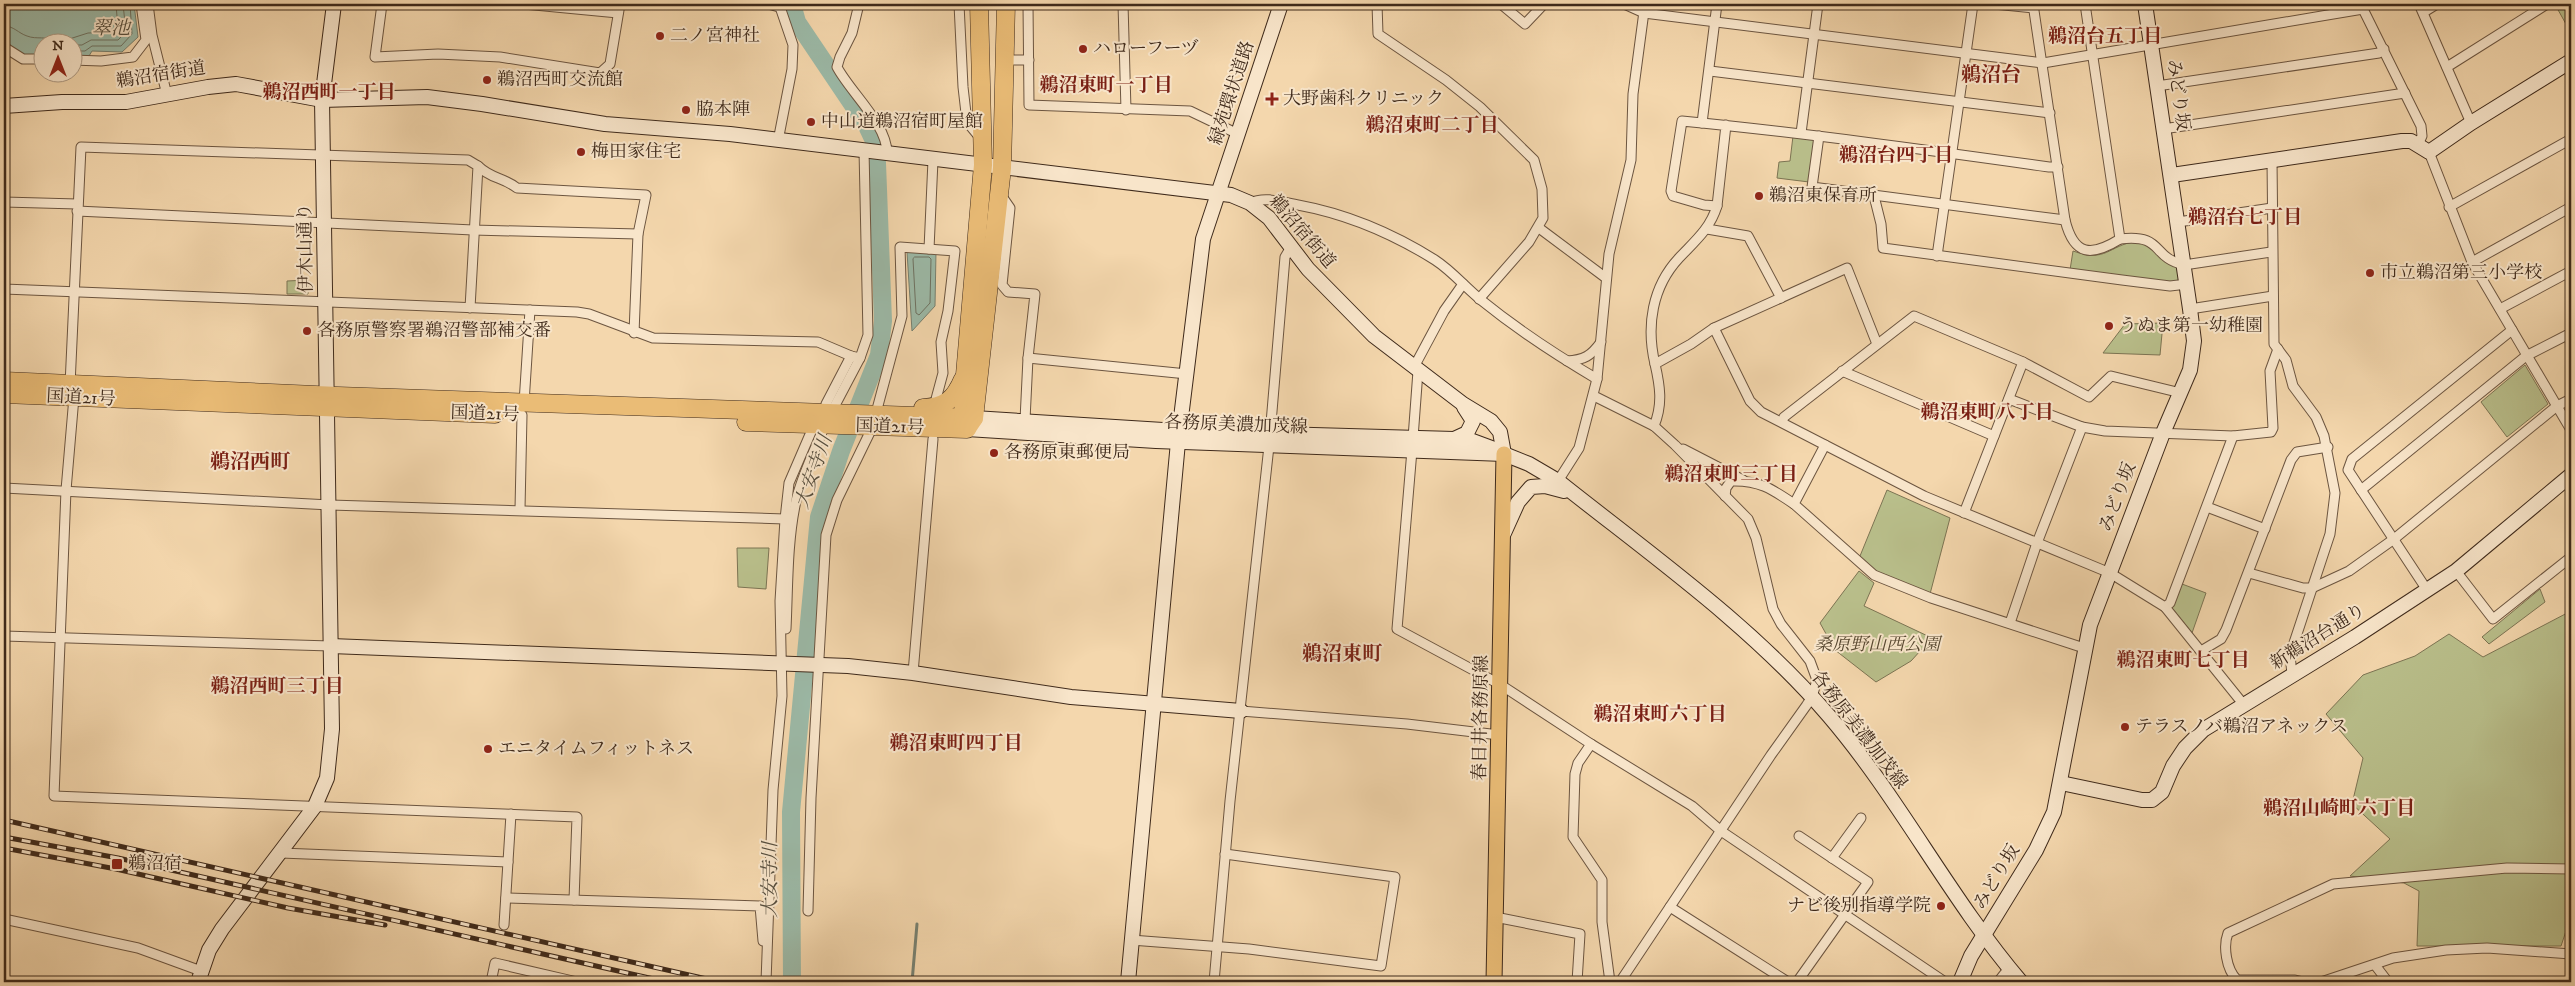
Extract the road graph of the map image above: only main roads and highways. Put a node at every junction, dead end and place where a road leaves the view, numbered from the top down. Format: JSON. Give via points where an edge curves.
{"nodes":[{"id":1,"x":979,"y":4,"type":"edge"},
{"id":2,"x":1006,"y":4,"type":"edge"},
{"id":3,"x":964,"y":374,"type":"junction"},
{"id":4,"x":4,"y":381,"type":"edge"},
{"id":5,"x":72,"y":391,"type":"junction"},
{"id":6,"x":4,"y":394,"type":"edge"},
{"id":7,"x":874,"y":418,"type":"junction"},
{"id":8,"x":968,"y":421,"type":"junction"},
{"id":9,"x":1504,"y":454,"type":"road end"},
{"id":10,"x":1494,"y":982,"type":"edge"}],
"edges":[{"from":1,"to":3,"type":"highway","via":[[982,165]]},
{"from":2,"to":8,"type":"highway","via":[[1007,60],[1000,192]]},
{"from":3,"to":7,"type":"highway","via":[[955,396],[947,404],[900,408]]},
{"from":3,"to":8,"type":"highway"},
{"from":4,"to":5,"type":"highway","name":"国道21号"},
{"from":5,"to":6,"type":"highway","name":"国道21号"},
{"from":5,"to":7,"type":"highway","name":"国道21号","via":[[523,409]]},
{"from":7,"to":8,"type":"highway","name":"国道21号"},
{"from":9,"to":10,"type":"main road","name":"春日井各務原線"}]}
